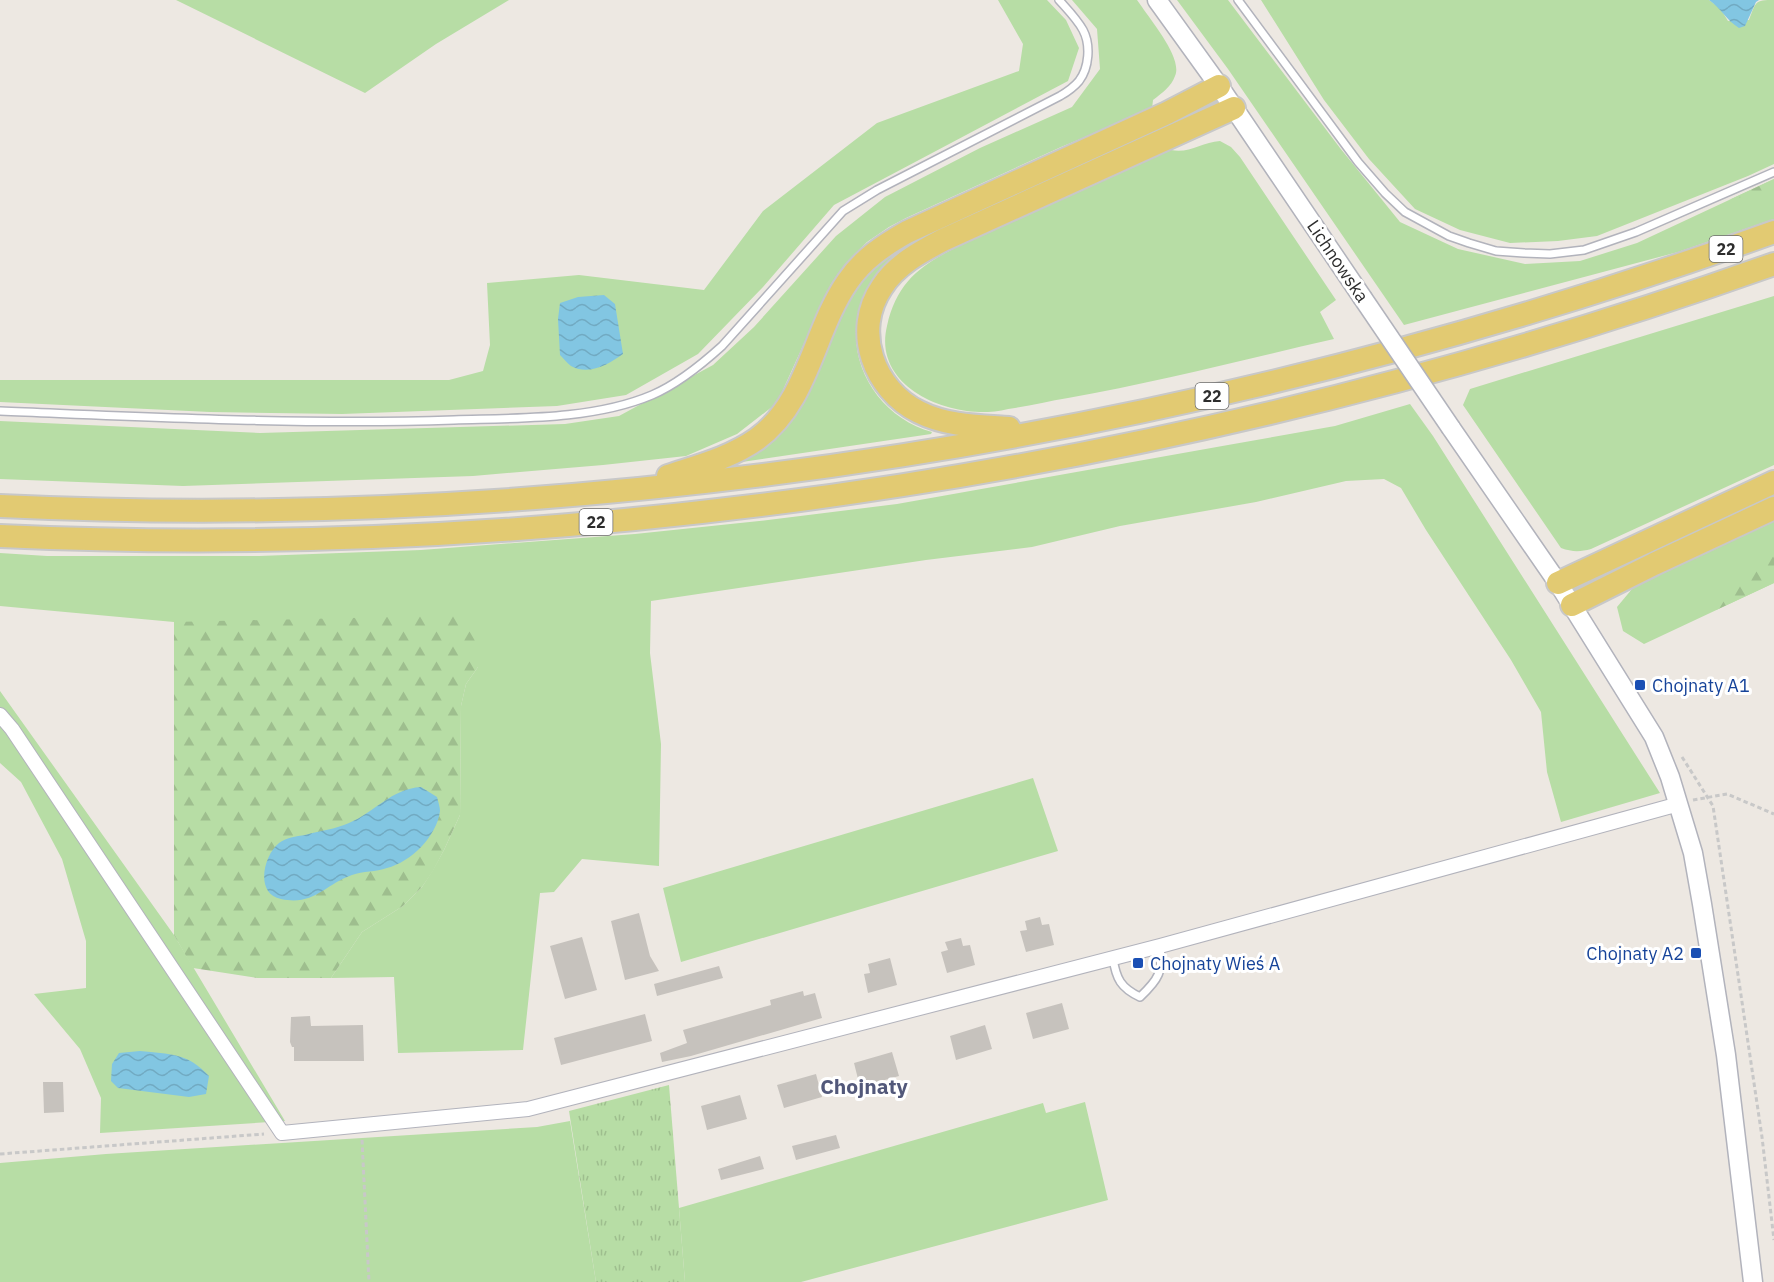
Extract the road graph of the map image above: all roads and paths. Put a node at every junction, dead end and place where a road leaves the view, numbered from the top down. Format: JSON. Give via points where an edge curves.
{"nodes":[{"id":1,"x":1059,"y":0,"type":"edge"},
{"id":2,"x":1157,"y":0,"type":"edge"},
{"id":3,"x":1238,"y":0,"type":"edge"},
{"id":4,"x":1219,"y":86,"type":"junction"},
{"id":5,"x":1234,"y":108,"type":"junction"},
{"id":6,"x":1774,"y":172,"type":"edge"},
{"id":7,"x":1774,"y":232,"type":"edge"},
{"id":8,"x":1774,"y":264,"type":"edge"},
{"id":9,"x":1774,"y":275,"type":"edge"},
{"id":10,"x":1724,"y":281,"type":"junction"},
{"id":11,"x":0,"y":411,"type":"edge"},
{"id":12,"x":1046,"y":431,"type":"junction"},
{"id":13,"x":1774,"y":482,"type":"edge"},
{"id":14,"x":628,"y":489,"type":"junction"},
{"id":15,"x":0,"y":506,"type":"edge"},
{"id":16,"x":1774,"y":508,"type":"edge"},
{"id":17,"x":0,"y":536,"type":"edge"},
{"id":18,"x":1558,"y":583,"type":"junction"},
{"id":19,"x":1572,"y":605,"type":"junction"},
{"id":20,"x":0,"y":715,"type":"edge"},
{"id":21,"x":1682,"y":757,"type":"dead end"},
{"id":22,"x":1708,"y":798,"type":"junction"},
{"id":23,"x":1679,"y":804,"type":"junction"},
{"id":24,"x":1774,"y":814,"type":"edge"},
{"id":25,"x":1160,"y":946,"type":"junction"},
{"id":26,"x":1113,"y":958,"type":"junction"},
{"id":27,"x":361,"y":1124,"type":"junction"},
{"id":28,"x":282,"y":1133,"type":"junction"},
{"id":29,"x":0,"y":1154,"type":"edge"},
{"id":30,"x":1774,"y":1240,"type":"edge"},
{"id":31,"x":369,"y":1282,"type":"edge"},
{"id":32,"x":1753,"y":1282,"type":"edge"}],
"edges":[{"from":1,"to":11,"type":"lane","via":[[1087,38],[1085,71],[1078,82],[1060,96],[843,211],[722,346],[688,374],[651,395],[591,411],[548,416],[380,423]]},
{"from":2,"to":4,"type":"street","name":"Lichnowska"},
{"from":3,"to":6,"type":"lane","via":[[1385,193],[1405,212],[1469,243],[1524,254],[1584,250],[1636,232]]},
{"from":4,"to":5,"type":"street","name":"Lichnowska"},
{"from":4,"to":14,"type":"main road","via":[[891,241],[864,262],[848,282],[797,391],[767,430],[731,454]]},
{"from":5,"to":12,"type":"main road","number":"22","via":[[943,240],[902,265],[881,288],[870,314],[869,344],[874,365],[888,389],[904,404],[928,417],[959,425]]},
{"from":5,"to":18,"type":"street","name":"Lichnowska","bridge":true},
{"from":7,"to":12,"type":"main road","number":"22","via":[[1600,291],[1417,345],[1238,390]]},
{"from":8,"to":10,"type":"main road","number":"22"},
{"from":9,"to":10,"type":"main road"},
{"from":10,"to":17,"type":"main road","number":"22","via":[[1514,349],[1277,412],[1104,450],[872,490],[673,515],[473,532],[232,540]]},
{"from":12,"to":14,"type":"main road","number":"22","via":[[825,466]]},
{"from":13,"to":18,"type":"main road"},
{"from":14,"to":15,"type":"main road","number":"22","via":[[456,502],[275,509]]},
{"from":16,"to":19,"type":"main road"},
{"from":18,"to":19,"type":"street","name":"Lichnowska"},
{"from":19,"to":23,"type":"street","name":"Lichnowska","via":[[1654,737]]},
{"from":20,"to":28,"type":"street"},
{"from":21,"to":22,"type":"path"},
{"from":22,"to":23,"type":"path"},
{"from":22,"to":24,"type":"path","via":[[1727,794]]},
{"from":22,"to":30,"type":"path","via":[[1713,806]]},
{"from":23,"to":25,"type":"street"},
{"from":23,"to":32,"type":"street","name":"Lichnowska","via":[[1693,854],[1726,1055]]},
{"from":25,"to":26,"type":"street"},
{"from":25,"to":26,"type":"lane","via":[[1156,982],[1140,997],[1126,990],[1116,975]]},
{"from":26,"to":27,"type":"street","via":[[528,1109]]},
{"from":27,"to":28,"type":"street"},
{"from":27,"to":31,"type":"path"},
{"from":28,"to":29,"type":"path"}]}
